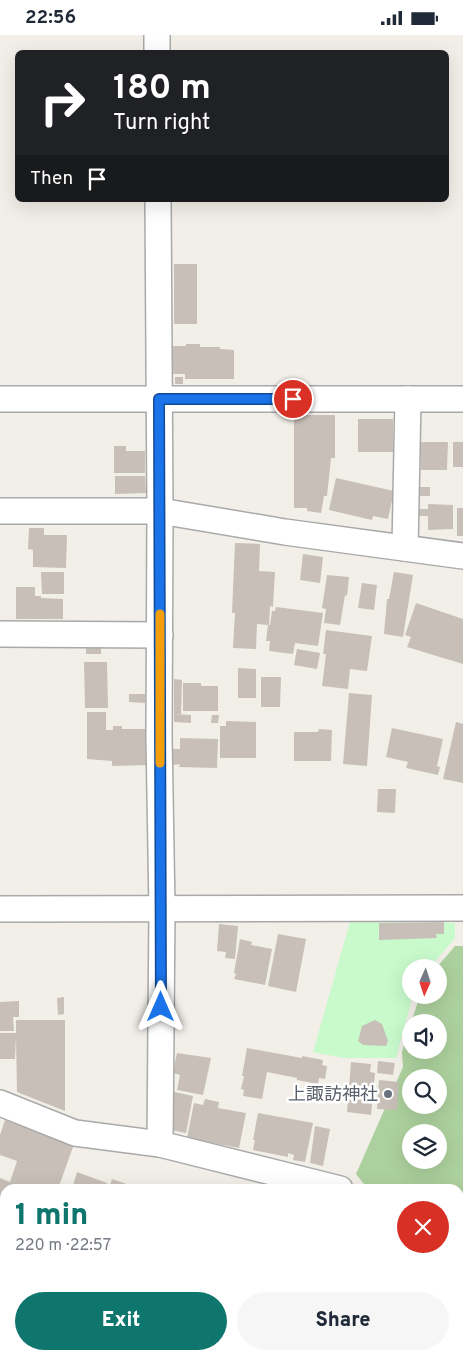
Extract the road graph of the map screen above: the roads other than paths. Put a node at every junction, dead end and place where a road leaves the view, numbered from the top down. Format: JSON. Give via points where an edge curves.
{"nodes":[{"id":1,"x":157,"y":35,"type":"edge"},
{"id":2,"x":157,"y":50,"type":"edge"},
{"id":3,"x":158,"y":202,"type":"edge"},
{"id":4,"x":0,"y":399,"type":"edge"},
{"id":5,"x":159,"y":399,"type":"junction"},
{"id":6,"x":408,"y":399,"type":"junction"},
{"id":7,"x":463,"y":399,"type":"edge"},
{"id":8,"x":0,"y":511,"type":"edge"},
{"id":9,"x":160,"y":511,"type":"junction"},
{"id":10,"x":405,"y":548,"type":"junction"},
{"id":11,"x":463,"y":556,"type":"edge"},
{"id":12,"x":0,"y":634,"type":"edge"},
{"id":13,"x":160,"y":635,"type":"junction"},
{"id":14,"x":463,"y":908,"type":"edge"},
{"id":15,"x":0,"y":909,"type":"edge"},
{"id":16,"x":162,"y":909,"type":"junction"},
{"id":17,"x":0,"y":1103,"type":"edge"},
{"id":18,"x":160,"y":1144,"type":"junction"},
{"id":19,"x":320,"y":1184,"type":"edge"}],
"edges":[{"from":1,"to":2,"type":"street"},
{"from":3,"to":5,"type":"street"},
{"from":4,"to":5,"type":"street"},
{"from":5,"to":6,"type":"street"},
{"from":5,"to":9,"type":"street"},
{"from":6,"to":7,"type":"street"},
{"from":6,"to":10,"type":"street"},
{"from":8,"to":9,"type":"street"},
{"from":9,"to":10,"type":"street"},
{"from":9,"to":13,"type":"street"},
{"from":10,"to":11,"type":"street"},
{"from":12,"to":13,"type":"street"},
{"from":13,"to":16,"type":"street"},
{"from":14,"to":16,"type":"street"},
{"from":15,"to":16,"type":"street"},
{"from":16,"to":18,"type":"street"},
{"from":17,"to":18,"type":"street","via":[[75,1133]]},
{"from":18,"to":19,"type":"street"}]}
